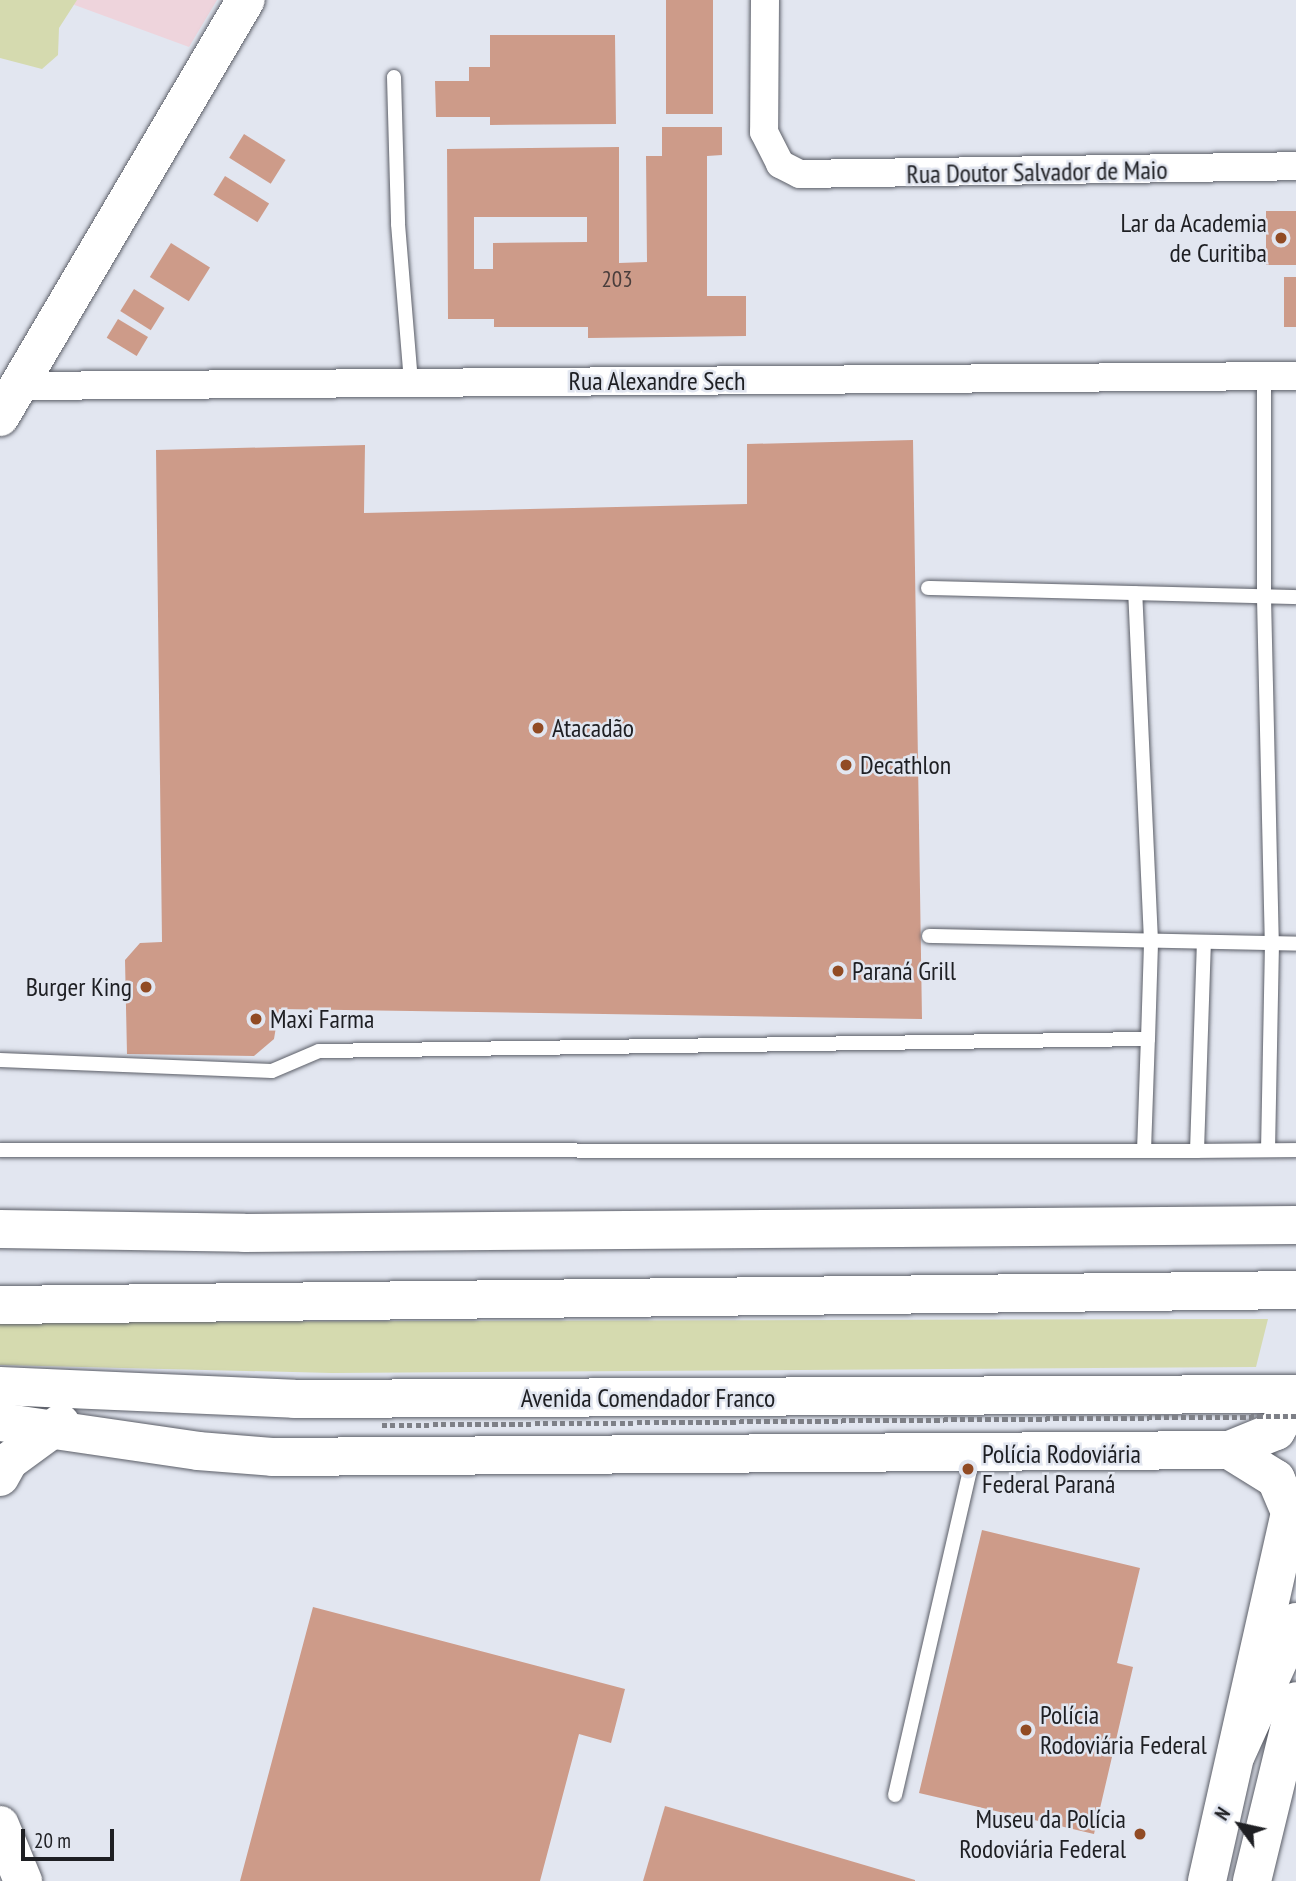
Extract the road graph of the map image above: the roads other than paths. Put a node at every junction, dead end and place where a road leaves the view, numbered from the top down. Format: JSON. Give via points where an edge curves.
{"nodes":[{"id":1,"x":246,"y":0,"type":"edge"},
{"id":2,"x":765,"y":0,"type":"edge"},
{"id":3,"x":394,"y":77,"type":"dead end"},
{"id":4,"x":1296,"y":166,"type":"edge"},
{"id":5,"x":1296,"y":376,"type":"edge"},
{"id":6,"x":1264,"y":377,"type":"junction"},
{"id":7,"x":411,"y":383,"type":"junction"},
{"id":8,"x":9,"y":402,"type":"edge"},
{"id":9,"x":928,"y":588,"type":"dead end"},
{"id":10,"x":1135,"y":593,"type":"junction"},
{"id":11,"x":1296,"y":597,"type":"edge"},
{"id":12,"x":1264,"y":598,"type":"junction"},
{"id":13,"x":929,"y":936,"type":"dead end"},
{"id":14,"x":1152,"y":942,"type":"junction"},
{"id":15,"x":1204,"y":942,"type":"junction"},
{"id":16,"x":1272,"y":943,"type":"junction"},
{"id":17,"x":1295,"y":944,"type":"edge"},
{"id":18,"x":1148,"y":1039,"type":"junction"},
{"id":19,"x":0,"y":1060,"type":"edge"},
{"id":20,"x":0,"y":1150,"type":"edge"},
{"id":21,"x":1268,"y":1150,"type":"junction"},
{"id":22,"x":1296,"y":1150,"type":"edge"},
{"id":23,"x":1144,"y":1151,"type":"junction"},
{"id":24,"x":1198,"y":1151,"type":"junction"},
{"id":25,"x":1296,"y":1225,"type":"edge"},
{"id":26,"x":0,"y":1229,"type":"edge"},
{"id":27,"x":0,"y":1285,"type":"edge"},
{"id":28,"x":1286,"y":1290,"type":"edge"},
{"id":29,"x":119,"y":1304,"type":"junction"},
{"id":30,"x":0,"y":1305,"type":"edge"},
{"id":31,"x":0,"y":1386,"type":"edge"},
{"id":32,"x":116,"y":1392,"type":"junction"},
{"id":33,"x":1296,"y":1396,"type":"edge"},
{"id":34,"x":0,"y":1422,"type":"edge"},
{"id":35,"x":46,"y":1431,"type":"junction"},
{"id":36,"x":1229,"y":1450,"type":"junction"},
{"id":37,"x":975,"y":1452,"type":"junction"},
{"id":38,"x":0,"y":1476,"type":"edge"},
{"id":39,"x":1296,"y":1622,"type":"edge"},
{"id":40,"x":1296,"y":1701,"type":"edge"},
{"id":41,"x":1236,"y":1755,"type":"junction"},
{"id":42,"x":895,"y":1794,"type":"dead end"},
{"id":43,"x":0,"y":1825,"type":"edge"},
{"id":44,"x":23,"y":1881,"type":"edge"},
{"id":45,"x":1207,"y":1881,"type":"edge"},
{"id":46,"x":1252,"y":1881,"type":"edge"}],
"edges":[{"from":1,"to":8,"type":"main road"},
{"from":2,"to":4,"type":"street","name":"Rua Doutor Salvador de Maio","via":[[761,114],[770,149],[780,164],[800,174]]},
{"from":3,"to":7,"type":"lane","via":[[398,224]]},
{"from":5,"to":6,"type":"street","name":"Rua Alexandre Sech"},
{"from":6,"to":7,"type":"street","name":"Rua Alexandre Sech"},
{"from":6,"to":12,"type":"lane"},
{"from":7,"to":8,"type":"street","name":"Rua Alexandre Sech"},
{"from":9,"to":10,"type":"lane"},
{"from":10,"to":12,"type":"lane"},
{"from":10,"to":14,"type":"lane"},
{"from":11,"to":12,"type":"lane"},
{"from":12,"to":16,"type":"lane"},
{"from":13,"to":14,"type":"lane"},
{"from":14,"to":15,"type":"lane"},
{"from":14,"to":18,"type":"lane"},
{"from":15,"to":16,"type":"lane"},
{"from":15,"to":24,"type":"lane"},
{"from":16,"to":17,"type":"lane"},
{"from":16,"to":21,"type":"lane"},
{"from":18,"to":19,"type":"lane","via":[[319,1051],[272,1071]]},
{"from":18,"to":23,"type":"lane"},
{"from":20,"to":23,"type":"lane"},
{"from":21,"to":22,"type":"lane"},
{"from":21,"to":24,"type":"lane"},
{"from":23,"to":24,"type":"lane"},
{"from":25,"to":26,"type":"main road","via":[[258,1233]]},
{"from":27,"to":29,"type":"main road"},
{"from":28,"to":29,"type":"main road"},
{"from":29,"to":30,"type":"main road"},
{"from":31,"to":32,"type":"main road","name":"Avenida Comendador Franco"},
{"from":32,"to":33,"type":"main road","name":"Avenida Comendador Franco","via":[[294,1399]]},
{"from":32,"to":35,"type":"main road"},
{"from":33,"to":36,"type":"main road","via":[[1276,1431]]},
{"from":34,"to":35,"type":"main road"},
{"from":35,"to":37,"type":"main road","via":[[272,1457]]},
{"from":35,"to":38,"type":"main road","via":[[9,1461]]},
{"from":36,"to":37,"type":"main road"},
{"from":36,"to":41,"type":"main road","via":[[1276,1479],[1290,1512]]},
{"from":37,"to":42,"type":"lane"},
{"from":39,"to":41,"type":"main road"},
{"from":40,"to":46,"type":"main road"},
{"from":41,"to":45,"type":"main road"},
{"from":43,"to":44,"type":"main road"}]}
